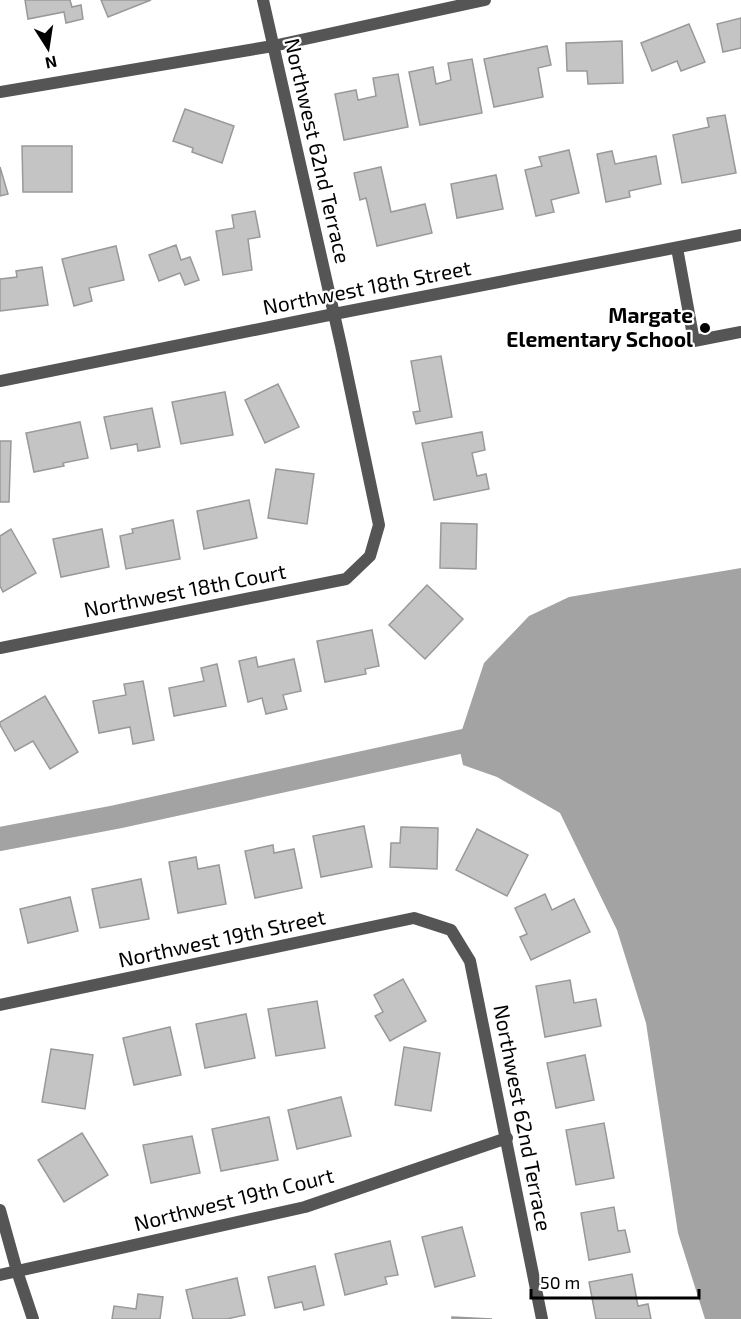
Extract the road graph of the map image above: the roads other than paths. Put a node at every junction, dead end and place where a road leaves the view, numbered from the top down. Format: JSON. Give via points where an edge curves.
{"nodes":[{"id":1,"x":263,"y":0,"type":"edge"},
{"id":2,"x":485,"y":0,"type":"edge"},
{"id":3,"x":273,"y":46,"type":"junction"},
{"id":4,"x":0,"y":92,"type":"edge"},
{"id":5,"x":741,"y":236,"type":"edge"},
{"id":6,"x":677,"y":248,"type":"junction"},
{"id":7,"x":334,"y":314,"type":"junction"},
{"id":8,"x":741,"y":332,"type":"edge"},
{"id":9,"x":0,"y":381,"type":"edge"},
{"id":10,"x":370,"y":556,"type":"joint"},
{"id":11,"x":0,"y":648,"type":"edge"},
{"id":12,"x":451,"y":930,"type":"joint"},
{"id":13,"x":0,"y":1005,"type":"edge"},
{"id":14,"x":507,"y":1138,"type":"junction"},
{"id":15,"x":0,"y":1210,"type":"edge"},
{"id":16,"x":17,"y":1271,"type":"junction"},
{"id":17,"x":0,"y":1275,"type":"edge"},
{"id":18,"x":33,"y":1319,"type":"edge"},
{"id":19,"x":542,"y":1319,"type":"edge"}],
"edges":[{"from":1,"to":3,"type":"street","name":"Northwest 62nd Terrace"},
{"from":2,"to":3,"type":"street"},
{"from":3,"to":4,"type":"street"},
{"from":3,"to":7,"type":"street","name":"Northwest 62nd Terrace"},
{"from":5,"to":6,"type":"street","name":"Northwest 18th Street"},
{"from":6,"to":7,"type":"street","name":"Northwest 18th Street"},
{"from":6,"to":8,"type":"street","via":[[694,341]]},
{"from":7,"to":9,"type":"street","name":"Northwest 18th Street"},
{"from":7,"to":10,"type":"street","name":"Northwest 62nd Terrace","via":[[379,525]]},
{"from":10,"to":11,"type":"street","name":"Northwest 18th Court","via":[[346,579]]},
{"from":12,"to":13,"type":"street","name":"Northwest 19th Street","via":[[414,918]]},
{"from":12,"to":14,"type":"street","name":"Northwest 62nd Terrace","via":[[470,961]]},
{"from":14,"to":16,"type":"street","name":"Northwest 19th Court","via":[[305,1207]]},
{"from":14,"to":19,"type":"street","name":"Northwest 62nd Terrace"},
{"from":15,"to":16,"type":"street"},
{"from":16,"to":17,"type":"street","name":"Northwest 19th Court"},
{"from":16,"to":18,"type":"street"}]}
